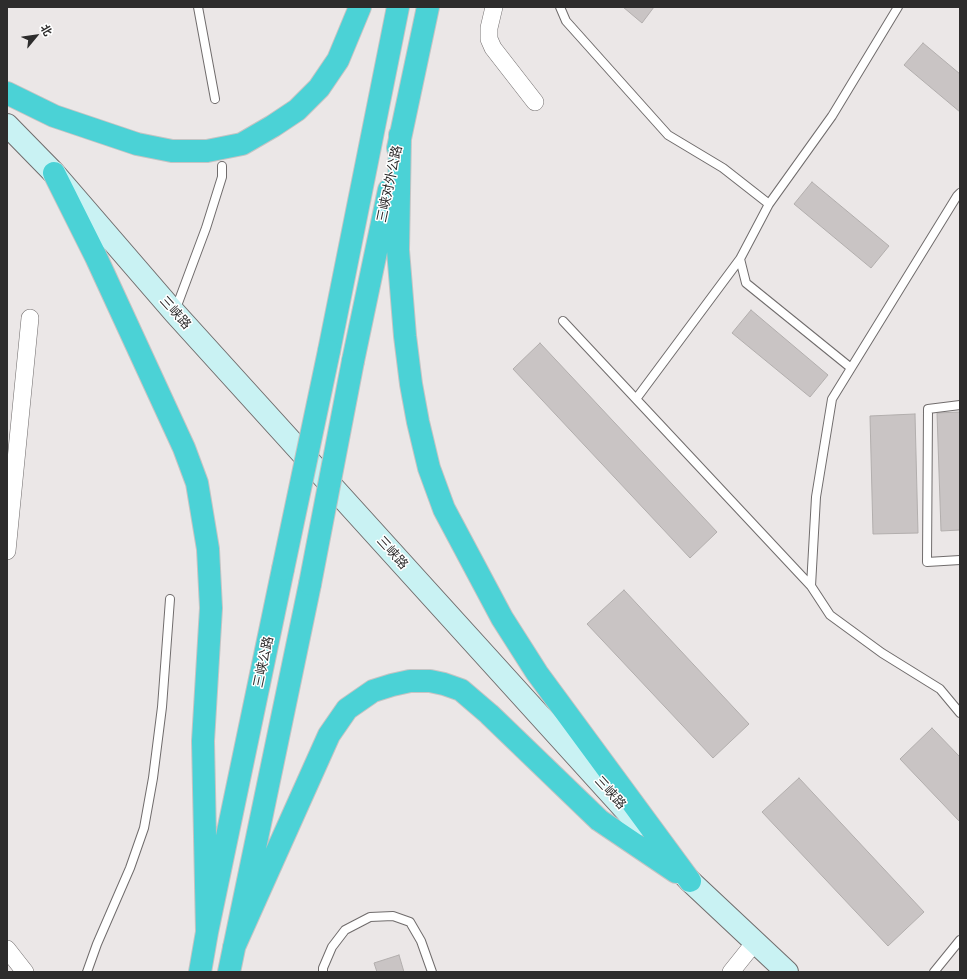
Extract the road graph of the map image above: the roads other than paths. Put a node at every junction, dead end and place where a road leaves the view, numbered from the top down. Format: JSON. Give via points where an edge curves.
{"nodes":[{"id":1,"x":198,"y":7,"type":"edge"},
{"id":2,"x":360,"y":7,"type":"edge"},
{"id":3,"x":398,"y":7,"type":"edge"},
{"id":4,"x":428,"y":7,"type":"edge"},
{"id":5,"x":494,"y":7,"type":"edge"},
{"id":6,"x":560,"y":7,"type":"edge"},
{"id":7,"x":898,"y":7,"type":"edge"},
{"id":8,"x":7,"y":93,"type":"edge"},
{"id":9,"x":215,"y":99,"type":"dead end"},
{"id":10,"x":535,"y":102,"type":"dead end"},
{"id":11,"x":7,"y":125,"type":"edge"},
{"id":12,"x":400,"y":135,"type":"junction"},
{"id":13,"x":222,"y":166,"type":"dead end"},
{"id":14,"x":54,"y":173,"type":"junction"},
{"id":15,"x":960,"y":193,"type":"edge"},
{"id":16,"x":769,"y":204,"type":"junction"},
{"id":17,"x":740,"y":259,"type":"junction"},
{"id":18,"x":174,"y":312,"type":"junction"},
{"id":19,"x":30,"y":318,"type":"dead end"},
{"id":20,"x":563,"y":321,"type":"dead end"},
{"id":21,"x":329,"y":351,"type":"joint"},
{"id":22,"x":851,"y":368,"type":"junction"},
{"id":23,"x":636,"y":399,"type":"junction"},
{"id":24,"x":960,"y":405,"type":"edge"},
{"id":25,"x":7,"y":551,"type":"edge"},
{"id":26,"x":960,"y":560,"type":"edge"},
{"id":27,"x":811,"y":586,"type":"junction"},
{"id":28,"x":170,"y":599,"type":"dead end"},
{"id":29,"x":960,"y":713,"type":"edge"},
{"id":30,"x":690,"y":881,"type":"junction"},
{"id":31,"x":207,"y":932,"type":"junction"},
{"id":32,"x":960,"y":940,"type":"edge"},
{"id":33,"x":755,"y":942,"type":"junction"},
{"id":34,"x":234,"y":947,"type":"junction"},
{"id":35,"x":7,"y":949,"type":"edge"},
{"id":36,"x":25,"y":972,"type":"edge"},
{"id":37,"x":87,"y":972,"type":"edge"},
{"id":38,"x":200,"y":972,"type":"edge"},
{"id":39,"x":229,"y":972,"type":"edge"},
{"id":40,"x":323,"y":972,"type":"edge"},
{"id":41,"x":432,"y":972,"type":"edge"},
{"id":42,"x":731,"y":972,"type":"edge"},
{"id":43,"x":787,"y":972,"type":"edge"},
{"id":44,"x":934,"y":972,"type":"edge"}],
"edges":[{"from":1,"to":9,"type":"lane"},
{"from":2,"to":8,"type":"highway","via":[[338,60],[319,88],[296,110],[242,144],[207,151],[172,151],[137,144],[54,116]]},
{"from":3,"to":21,"type":"highway","name":"三峡对外公路"},
{"from":4,"to":12,"type":"highway","name":"三峡对外公路"},
{"from":5,"to":10,"type":"street","via":[[489,40]]},
{"from":6,"to":16,"type":"lane","via":[[566,21],[668,135],[723,168]]},
{"from":7,"to":16,"type":"lane","via":[[832,116]]},
{"from":11,"to":14,"type":"main road","name":"三峡路"},
{"from":12,"to":30,"type":"highway","via":[[398,250],[406,343],[418,422],[429,468],[444,510],[502,618],[537,673]]},
{"from":12,"to":34,"type":"highway","name":"三峡对外公路","bridge":true},
{"from":13,"to":18,"type":"lane","via":[[222,177],[206,228]]},
{"from":14,"to":18,"type":"main road","name":"三峡路"},
{"from":14,"to":31,"type":"highway","via":[[96,257],[184,448],[197,483],[208,550],[211,608],[203,741]]},
{"from":15,"to":22,"type":"lane"},
{"from":16,"to":17,"type":"lane"},
{"from":17,"to":22,"type":"lane","via":[[746,282]]},
{"from":17,"to":23,"type":"lane"},
{"from":18,"to":30,"type":"main road","name":"三峡路"},
{"from":19,"to":25,"type":"street"},
{"from":20,"to":23,"type":"lane"},
{"from":21,"to":31,"type":"highway","name":"三峡公路","bridge":true},
{"from":22,"to":27,"type":"lane","via":[[832,399],[816,497]]},
{"from":23,"to":27,"type":"lane"},
{"from":24,"to":26,"type":"lane","via":[[928,409],[927,562]]},
{"from":27,"to":29,"type":"lane","via":[[830,615],[882,653],[940,688]]},
{"from":28,"to":37,"type":"lane","via":[[162,707],[144,828]]},
{"from":30,"to":33,"type":"main road","name":"三峡路"},
{"from":30,"to":34,"type":"highway","via":[[599,820],[461,690],[430,681],[410,681],[373,691],[346,709],[329,735]]},
{"from":31,"to":38,"type":"highway","name":"三峡公路"},
{"from":32,"to":44,"type":"lane"},
{"from":33,"to":42,"type":"street"},
{"from":33,"to":43,"type":"main road","name":"三峡路"},
{"from":34,"to":39,"type":"highway"},
{"from":35,"to":36,"type":"street"},
{"from":40,"to":41,"type":"lane","via":[[332,947],[346,930],[370,918],[392,916],[410,922],[421,941]]}]}
